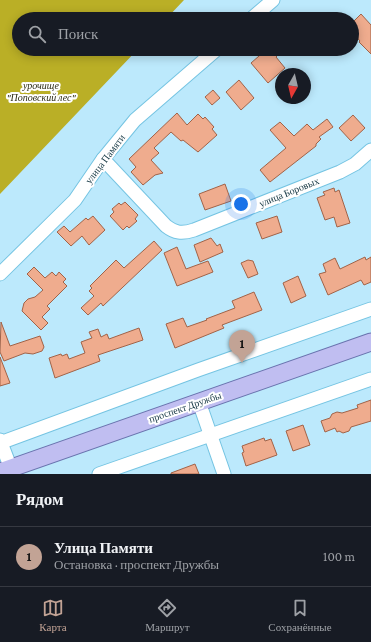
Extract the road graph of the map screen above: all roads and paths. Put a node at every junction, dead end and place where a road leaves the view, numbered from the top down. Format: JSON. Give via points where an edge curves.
{"nodes":[{"id":1,"x":273,"y":0,"type":"edge"},
{"id":2,"x":260,"y":12,"type":"edge"},
{"id":3,"x":209,"y":56,"type":"edge"},
{"id":4,"x":371,"y":150,"type":"edge"},
{"id":5,"x":103,"y":159,"type":"junction"},
{"id":6,"x":0,"y":274,"type":"edge"},
{"id":7,"x":371,"y":309,"type":"edge"},
{"id":8,"x":371,"y":342,"type":"edge"},
{"id":9,"x":371,"y":379,"type":"edge"},
{"id":10,"x":199,"y":402,"type":"junction"},
{"id":11,"x":210,"y":434,"type":"junction"},
{"id":12,"x":0,"y":442,"type":"edge"},
{"id":13,"x":8,"y":471,"type":"edge"},
{"id":14,"x":99,"y":474,"type":"edge"},
{"id":15,"x":224,"y":474,"type":"edge"}],
"edges":[{"from":1,"to":2,"type":"street"},
{"from":3,"to":5,"type":"street","name":"улица Памяти","via":[[135,120]]},
{"from":4,"to":5,"type":"street","name":"улица Боровых","via":[[355,164],[340,172],[194,230],[180,233],[166,226]]},
{"from":5,"to":6,"type":"street","name":"улица Памяти","via":[[75,200]]},
{"from":7,"to":12,"type":"street"},
{"from":8,"to":10,"type":"main road","name":"проспект Дружбы"},
{"from":9,"to":11,"type":"street"},
{"from":10,"to":11,"type":"street"},
{"from":10,"to":13,"type":"main road","name":"проспект Дружбы"},
{"from":11,"to":14,"type":"street"},
{"from":11,"to":15,"type":"street"},
{"from":12,"to":13,"type":"street"}]}
